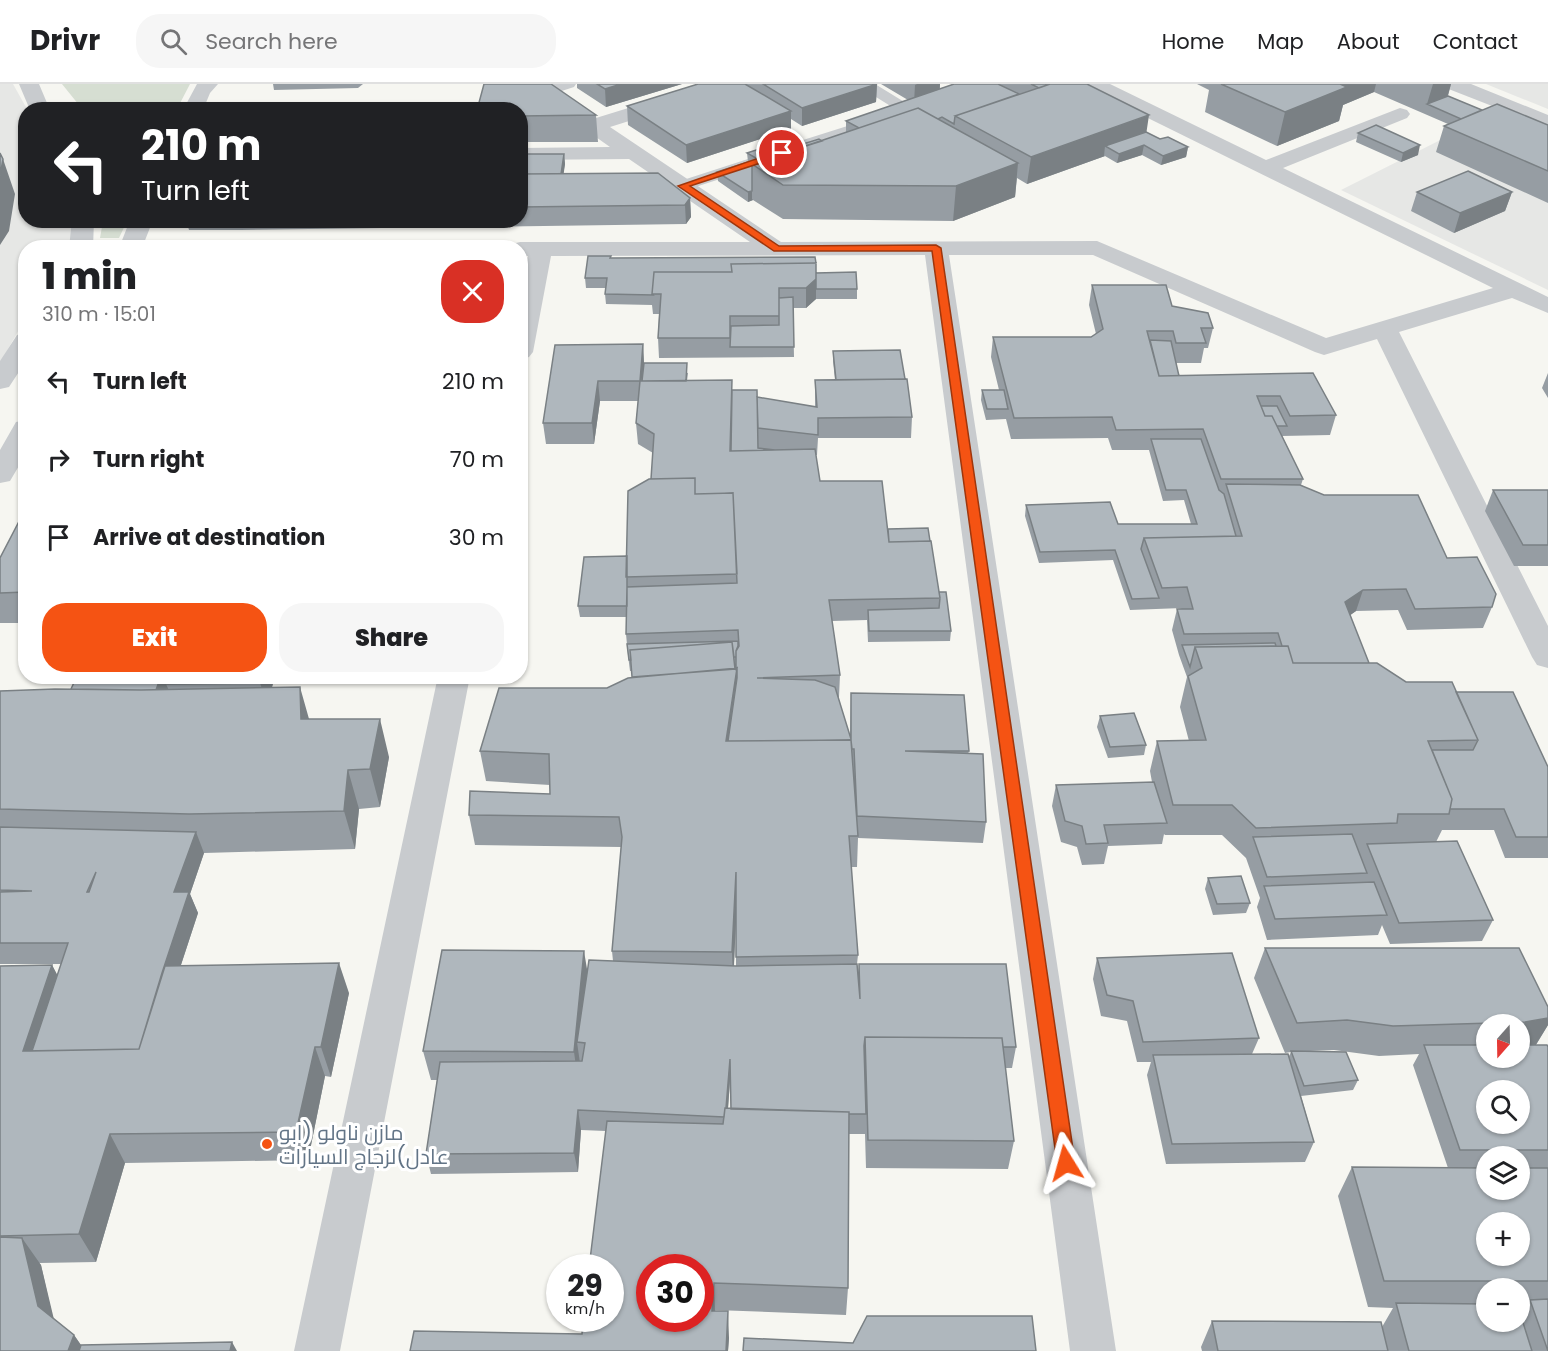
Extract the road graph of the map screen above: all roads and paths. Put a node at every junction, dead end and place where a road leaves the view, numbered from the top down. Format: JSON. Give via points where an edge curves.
{"nodes":[{"id":1,"x":29,"y":84,"type":"edge"},
{"id":2,"x":208,"y":84,"type":"edge"},
{"id":3,"x":568,"y":84,"type":"edge"},
{"id":4,"x":727,"y":84,"type":"edge"},
{"id":5,"x":862,"y":84,"type":"edge"},
{"id":6,"x":1094,"y":84,"type":"edge"},
{"id":7,"x":1453,"y":84,"type":"edge"},
{"id":8,"x":537,"y":88,"type":"edge"},
{"id":9,"x":37,"y":102,"type":"edge"},
{"id":10,"x":196,"y":102,"type":"edge"},
{"id":11,"x":931,"y":104,"type":"edge"},
{"id":12,"x":910,"y":111,"type":"junction"},
{"id":13,"x":1400,"y":114,"type":"dead end"},
{"id":14,"x":1548,"y":122,"type":"edge"},
{"id":15,"x":593,"y":126,"type":"junction"},
{"id":16,"x":634,"y":153,"type":"junction"},
{"id":17,"x":528,"y":154,"type":"edge"},
{"id":18,"x":1266,"y":167,"type":"junction"},
{"id":19,"x":683,"y":186,"type":"junction"},
{"id":20,"x":936,"y":248,"type":"junction"},
{"id":21,"x":531,"y":249,"type":"edge"},
{"id":22,"x":777,"y":249,"type":"junction"},
{"id":23,"x":528,"y":277,"type":"edge"},
{"id":24,"x":1513,"y":290,"type":"junction"},
{"id":25,"x":1548,"y":306,"type":"edge"},
{"id":26,"x":1383,"y":328,"type":"junction"},
{"id":27,"x":18,"y":350,"type":"edge"},
{"id":28,"x":3,"y":370,"type":"edge"},
{"id":29,"x":18,"y":443,"type":"edge"},
{"id":30,"x":0,"y":476,"type":"edge"},
{"id":31,"x":1548,"y":657,"type":"edge"},
{"id":32,"x":452,"y":684,"type":"edge"},
{"id":33,"x":317,"y":1351,"type":"edge"},
{"id":34,"x":1093,"y":1351,"type":"edge"}],
"edges":[{"from":1,"to":9,"type":"street"},
{"from":2,"to":10,"type":"street"},
{"from":3,"to":8,"type":"lane"},
{"from":4,"to":15,"type":"street"},
{"from":5,"to":12,"type":"lane"},
{"from":6,"to":18,"type":"street"},
{"from":7,"to":14,"type":"street"},
{"from":8,"to":15,"type":"street"},
{"from":11,"to":12,"type":"lane"},
{"from":12,"to":19,"type":"lane"},
{"from":13,"to":18,"type":"street"},
{"from":15,"to":16,"type":"street"},
{"from":16,"to":17,"type":"street"},
{"from":16,"to":19,"type":"street"},
{"from":18,"to":24,"type":"street"},
{"from":19,"to":22,"type":"street"},
{"from":20,"to":22,"type":"street"},
{"from":20,"to":26,"type":"street","via":[[1097,248],[1324,347]]},
{"from":20,"to":34,"type":"street"},
{"from":21,"to":22,"type":"street"},
{"from":21,"to":23,"type":"street"},
{"from":24,"to":25,"type":"street"},
{"from":24,"to":26,"type":"street"},
{"from":26,"to":31,"type":"street"},
{"from":27,"to":28,"type":"street"},
{"from":29,"to":30,"type":"street"},
{"from":32,"to":33,"type":"street"}]}
